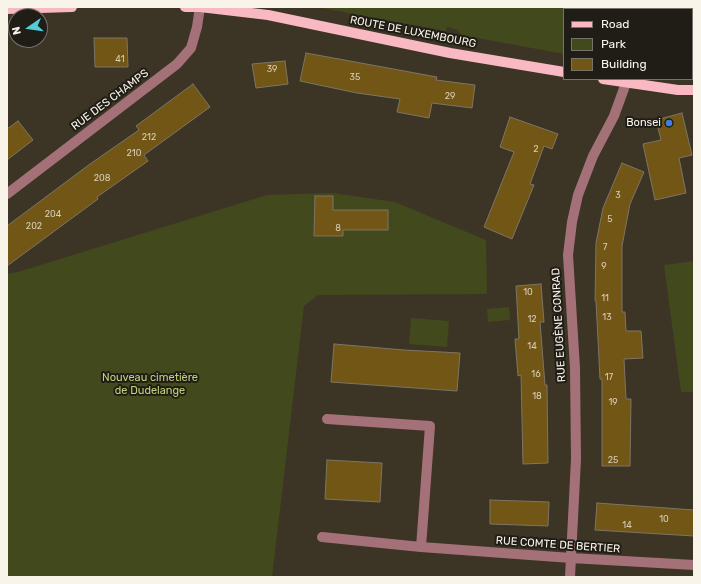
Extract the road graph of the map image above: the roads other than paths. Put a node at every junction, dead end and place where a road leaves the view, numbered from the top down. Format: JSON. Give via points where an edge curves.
{"nodes":[{"id":1,"x":72,"y":7,"type":"edge"},
{"id":2,"x":185,"y":7,"type":"edge"},
{"id":3,"x":200,"y":7,"type":"edge"},
{"id":4,"x":7,"y":9,"type":"edge"},
{"id":5,"x":268,"y":11,"type":"edge"},
{"id":6,"x":563,"y":72,"type":"edge"},
{"id":7,"x":609,"y":80,"type":"edge"},
{"id":8,"x":626,"y":83,"type":"junction"},
{"id":9,"x":694,"y":90,"type":"edge"},
{"id":10,"x":7,"y":194,"type":"edge"},
{"id":11,"x":327,"y":419,"type":"dead end"},
{"id":12,"x":322,"y":537,"type":"dead end"},
{"id":13,"x":421,"y":547,"type":"junction"},
{"id":14,"x":571,"y":558,"type":"junction"},
{"id":15,"x":694,"y":565,"type":"edge"},
{"id":16,"x":570,"y":577,"type":"edge"}],
"edges":[{"from":1,"to":4,"type":"main road"},
{"from":2,"to":3,"type":"main road","name":"ROUTE DE LUXEMBOURG"},
{"from":3,"to":5,"type":"main road","name":"ROUTE DE LUXEMBOURG"},
{"from":3,"to":10,"type":"street","name":"RUE DES CHAMPS","via":[[191,48],[177,64]]},
{"from":5,"to":6,"type":"main road","name":"ROUTE DE LUXEMBOURG","via":[[450,53]]},
{"from":7,"to":8,"type":"main road"},
{"from":8,"to":9,"type":"main road"},
{"from":8,"to":14,"type":"street","name":"RUE EUGÈNE CONRAD","via":[[578,196],[568,254],[575,368],[576,459]]},
{"from":11,"to":13,"type":"street","via":[[430,426]]},
{"from":12,"to":13,"type":"street","name":"RUE COMTE DE BERTIER"},
{"from":13,"to":14,"type":"street","name":"RUE COMTE DE BERTIER"},
{"from":14,"to":15,"type":"street","name":"RUE COMTE DE BERTIER"},
{"from":14,"to":16,"type":"street","name":"RUE EUGÈNE CONRAD"}]}
